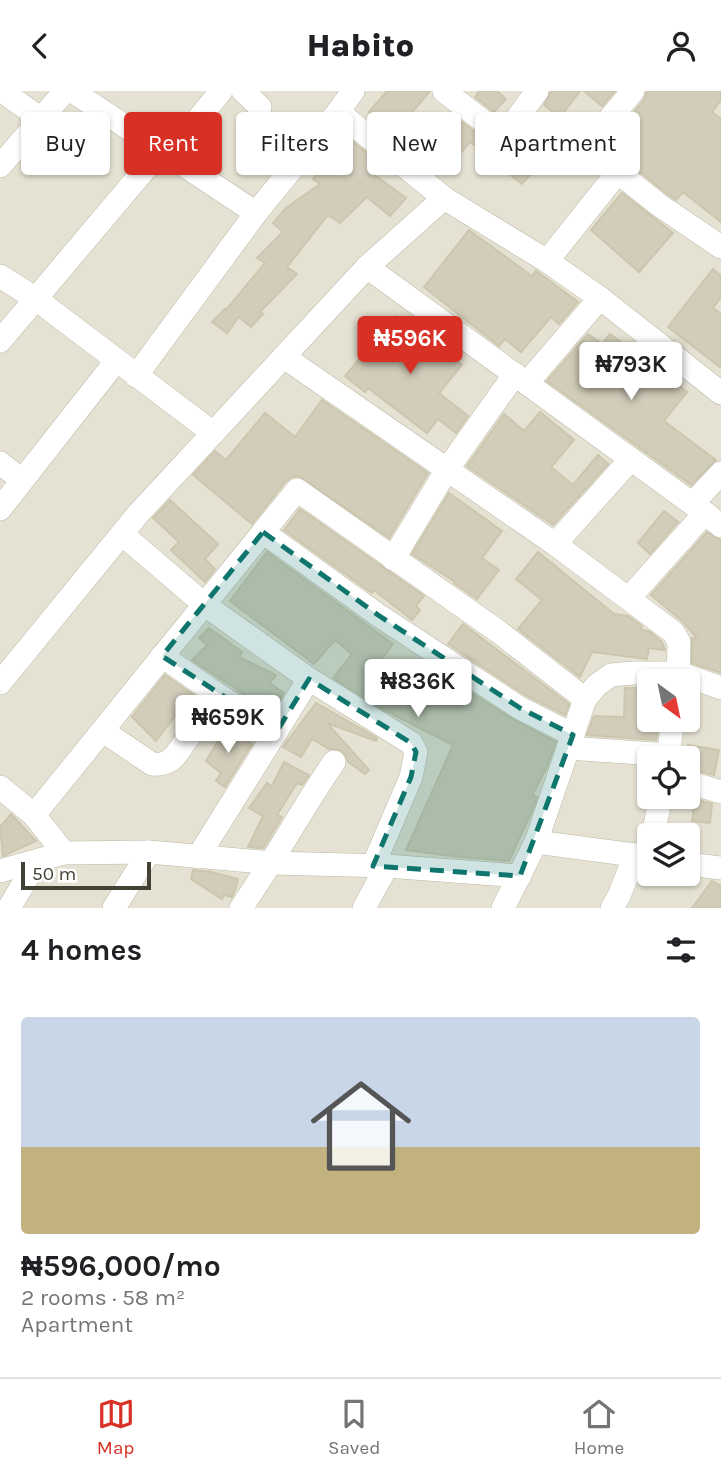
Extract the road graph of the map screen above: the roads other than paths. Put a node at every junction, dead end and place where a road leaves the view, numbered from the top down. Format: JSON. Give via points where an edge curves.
{"nodes":[{"id":1,"x":2,"y":91,"type":"edge"},
{"id":2,"x":65,"y":91,"type":"edge"},
{"id":3,"x":72,"y":91,"type":"edge"},
{"id":4,"x":221,"y":91,"type":"edge"},
{"id":5,"x":243,"y":91,"type":"edge"},
{"id":6,"x":353,"y":91,"type":"edge"},
{"id":7,"x":444,"y":91,"type":"edge"},
{"id":8,"x":537,"y":91,"type":"edge"},
{"id":9,"x":633,"y":91,"type":"edge"},
{"id":10,"x":260,"y":107,"type":"dead end"},
{"id":11,"x":31,"y":112,"type":"edge"},
{"id":12,"x":47,"y":112,"type":"edge"},
{"id":13,"x":202,"y":112,"type":"edge"},
{"id":14,"x":338,"y":112,"type":"edge"},
{"id":15,"x":522,"y":112,"type":"edge"},
{"id":16,"x":615,"y":112,"type":"edge"},
{"id":17,"x":475,"y":113,"type":"edge"},
{"id":18,"x":353,"y":124,"type":"edge"},
{"id":19,"x":124,"y":126,"type":"edge"},
{"id":20,"x":21,"y":142,"type":"edge"},
{"id":21,"x":0,"y":166,"type":"edge"},
{"id":22,"x":146,"y":175,"type":"edge"},
{"id":23,"x":198,"y":175,"type":"edge"},
{"id":24,"x":287,"y":175,"type":"edge"},
{"id":25,"x":616,"y":175,"type":"edge"},
{"id":26,"x":622,"y":175,"type":"edge"},
{"id":27,"x":444,"y":198,"type":"junction"},
{"id":28,"x":256,"y":213,"type":"junction"},
{"id":29,"x":721,"y":247,"type":"edge"},
{"id":30,"x":547,"y":261,"type":"junction"},
{"id":31,"x":368,"y":267,"type":"junction"},
{"id":32,"x":0,"y":276,"type":"edge"},
{"id":33,"x":600,"y":298,"type":"junction"},
{"id":34,"x":36,"y":299,"type":"junction"},
{"id":35,"x":0,"y":341,"type":"edge"},
{"id":36,"x":284,"y":357,"type":"junction"},
{"id":37,"x":116,"y":361,"type":"junction"},
{"id":38,"x":136,"y":376,"type":"junction"},
{"id":39,"x":521,"y":378,"type":"junction"},
{"id":40,"x":721,"y":393,"type":"edge"},
{"id":41,"x":214,"y":433,"type":"junction"},
{"id":42,"x":631,"y":459,"type":"junction"},
{"id":43,"x":0,"y":463,"type":"edge"},
{"id":44,"x":446,"y":471,"type":"junction"},
{"id":45,"x":721,"y":473,"type":"edge"},
{"id":46,"x":22,"y":480,"type":"junction"},
{"id":47,"x":0,"y":509,"type":"edge"},
{"id":48,"x":706,"y":514,"type":"edge"},
{"id":49,"x":263,"y":532,"type":"junction"},
{"id":50,"x":122,"y":534,"type":"junction"},
{"id":51,"x":555,"y":544,"type":"junction"},
{"id":52,"x":393,"y":559,"type":"junction"},
{"id":53,"x":629,"y":598,"type":"junction"},
{"id":54,"x":205,"y":605,"type":"junction"},
{"id":55,"x":162,"y":656,"type":"junction"},
{"id":56,"x":678,"y":669,"type":"edge"},
{"id":57,"x":637,"y":676,"type":"edge"},
{"id":58,"x":309,"y":679,"type":"junction"},
{"id":59,"x":0,"y":683,"type":"edge"},
{"id":60,"x":700,"y":683,"type":"edge"},
{"id":61,"x":721,"y":688,"type":"edge"},
{"id":62,"x":218,"y":695,"type":"junction"},
{"id":63,"x":585,"y":699,"type":"junction"},
{"id":64,"x":103,"y":731,"type":"junction"},
{"id":65,"x":277,"y":731,"type":"junction"},
{"id":66,"x":571,"y":741,"type":"junction"},
{"id":67,"x":637,"y":752,"type":"edge"},
{"id":68,"x":334,"y":762,"type":"dead end"},
{"id":69,"x":700,"y":786,"type":"edge"},
{"id":70,"x":0,"y":787,"type":"edge"},
{"id":71,"x":721,"y":792,"type":"edge"},
{"id":72,"x":34,"y":815,"type":"junction"},
{"id":73,"x":536,"y":842,"type":"junction"},
{"id":74,"x":149,"y":852,"type":"junction"},
{"id":75,"x":64,"y":853,"type":"junction"},
{"id":76,"x":637,"y":854,"type":"edge"},
{"id":77,"x":198,"y":857,"type":"junction"},
{"id":78,"x":37,"y":861,"type":"junction"},
{"id":79,"x":272,"y":863,"type":"junction"},
{"id":80,"x":700,"y":865,"type":"edge"},
{"id":81,"x":380,"y":866,"type":"junction"},
{"id":82,"x":721,"y":868,"type":"edge"},
{"id":83,"x":637,"y":869,"type":"edge"},
{"id":84,"x":0,"y":871,"type":"edge"},
{"id":85,"x":520,"y":876,"type":"junction"},
{"id":86,"x":9,"y":908,"type":"edge"},
{"id":87,"x":114,"y":908,"type":"edge"},
{"id":88,"x":241,"y":908,"type":"edge"},
{"id":89,"x":364,"y":908,"type":"edge"},
{"id":90,"x":503,"y":908,"type":"edge"},
{"id":91,"x":612,"y":908,"type":"edge"}],
"edges":[{"from":1,"to":11,"type":"street"},
{"from":2,"to":12,"type":"street"},
{"from":3,"to":19,"type":"street"},
{"from":4,"to":13,"type":"street"},
{"from":5,"to":10,"type":"street"},
{"from":6,"to":14,"type":"street"},
{"from":7,"to":17,"type":"street"},
{"from":8,"to":15,"type":"street"},
{"from":9,"to":16,"type":"street"},
{"from":18,"to":27,"type":"street"},
{"from":20,"to":21,"type":"street"},
{"from":22,"to":34,"type":"street"},
{"from":23,"to":28,"type":"street"},
{"from":24,"to":28,"type":"street"},
{"from":25,"to":30,"type":"street"},
{"from":26,"to":29,"type":"street"},
{"from":27,"to":30,"type":"street"},
{"from":27,"to":31,"type":"street"},
{"from":28,"to":38,"type":"street"},
{"from":30,"to":33,"type":"street"},
{"from":31,"to":36,"type":"street"},
{"from":31,"to":39,"type":"street"},
{"from":32,"to":34,"type":"street"},
{"from":33,"to":39,"type":"street"},
{"from":33,"to":40,"type":"street"},
{"from":34,"to":35,"type":"street"},
{"from":34,"to":37,"type":"street"},
{"from":36,"to":41,"type":"street"},
{"from":36,"to":44,"type":"street"},
{"from":37,"to":38,"type":"street"},
{"from":37,"to":46,"type":"street"},
{"from":38,"to":41,"type":"street"},
{"from":39,"to":42,"type":"street"},
{"from":39,"to":44,"type":"street"},
{"from":41,"to":50,"type":"street"},
{"from":42,"to":48,"type":"street"},
{"from":42,"to":51,"type":"street"},
{"from":43,"to":46,"type":"street"},
{"from":44,"to":51,"type":"street"},
{"from":44,"to":52,"type":"street"},
{"from":45,"to":48,"type":"street"},
{"from":46,"to":47,"type":"street"},
{"from":48,"to":53,"type":"street"},
{"from":49,"to":52,"type":"street","via":[[297,490]]},
{"from":49,"to":54,"type":"street"},
{"from":49,"to":66,"type":"street","via":[[378,615]]},
{"from":50,"to":54,"type":"street"},
{"from":50,"to":59,"type":"street"},
{"from":51,"to":53,"type":"street"},
{"from":52,"to":63,"type":"street"},
{"from":53,"to":56,"type":"street","via":[[673,632],[679,642]]},
{"from":54,"to":55,"type":"street"},
{"from":54,"to":58,"type":"street"},
{"from":55,"to":62,"type":"street"},
{"from":55,"to":64,"type":"street"},
{"from":57,"to":63,"type":"street","via":[[611,675]]},
{"from":58,"to":65,"type":"street"},
{"from":58,"to":81,"type":"street","via":[[411,743],[416,751]]},
{"from":60,"to":61,"type":"street"},
{"from":62,"to":64,"type":"street","via":[[175,756],[161,765],[152,764]]},
{"from":62,"to":65,"type":"street"},
{"from":63,"to":66,"type":"street"},
{"from":64,"to":72,"type":"street"},
{"from":65,"to":77,"type":"street"},
{"from":66,"to":67,"type":"street"},
{"from":66,"to":73,"type":"street"},
{"from":68,"to":79,"type":"street"},
{"from":69,"to":71,"type":"street"},
{"from":70,"to":72,"type":"street"},
{"from":72,"to":75,"type":"street"},
{"from":73,"to":76,"type":"street"},
{"from":73,"to":85,"type":"street"},
{"from":74,"to":75,"type":"street"},
{"from":74,"to":77,"type":"street"},
{"from":74,"to":87,"type":"street"},
{"from":75,"to":78,"type":"street"},
{"from":77,"to":79,"type":"street"},
{"from":78,"to":84,"type":"street"},
{"from":78,"to":86,"type":"street"},
{"from":79,"to":81,"type":"street"},
{"from":79,"to":88,"type":"street"},
{"from":80,"to":82,"type":"street"},
{"from":81,"to":85,"type":"street"},
{"from":81,"to":89,"type":"street"},
{"from":83,"to":91,"type":"street"},
{"from":85,"to":90,"type":"street"}]}
